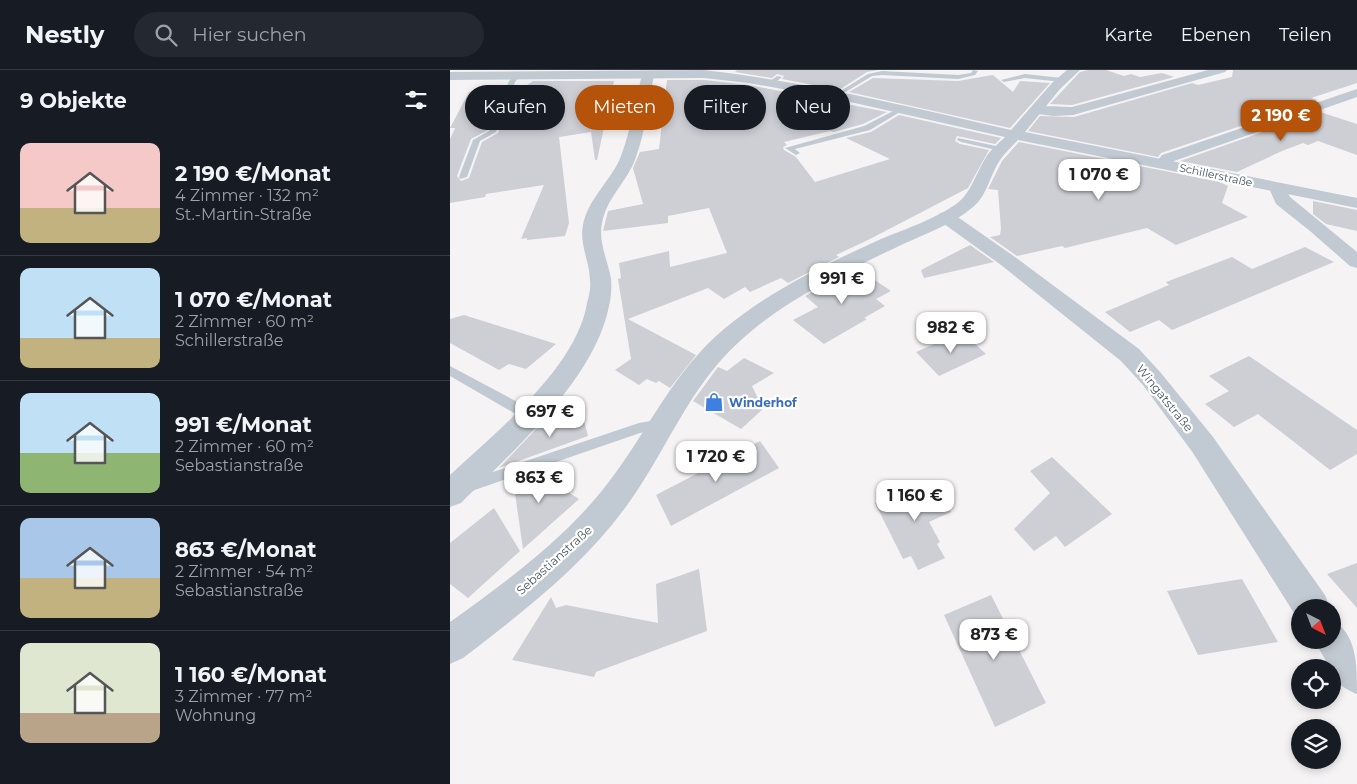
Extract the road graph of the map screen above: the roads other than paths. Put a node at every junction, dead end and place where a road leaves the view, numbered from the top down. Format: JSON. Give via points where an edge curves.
{"nodes":[{"id":1,"x":1074,"y":70,"type":"edge"},
{"id":2,"x":1221,"y":70,"type":"edge"},
{"id":3,"x":975,"y":71,"type":"edge"},
{"id":4,"x":513,"y":74,"type":"edge"},
{"id":5,"x":648,"y":75,"type":"junction"},
{"id":6,"x":450,"y":76,"type":"edge"},
{"id":7,"x":1004,"y":80,"type":"dead end"},
{"id":8,"x":1062,"y":80,"type":"junction"},
{"id":9,"x":796,"y":85,"type":"edge"},
{"id":10,"x":850,"y":87,"type":"edge"},
{"id":11,"x":1357,"y":93,"type":"edge"},
{"id":12,"x":850,"y":98,"type":"edge"},
{"id":13,"x":903,"y":108,"type":"junction"},
{"id":14,"x":1036,"y":110,"type":"junction"},
{"id":15,"x":961,"y":140,"type":"dead end"},
{"id":16,"x":1008,"y":142,"type":"junction"},
{"id":17,"x":796,"y":153,"type":"dead end"},
{"id":18,"x":1163,"y":164,"type":"junction"},
{"id":19,"x":462,"y":178,"type":"dead end"},
{"id":20,"x":1277,"y":188,"type":"junction"},
{"id":21,"x":1357,"y":203,"type":"edge"},
{"id":22,"x":946,"y":217,"type":"junction"},
{"id":23,"x":1357,"y":262,"type":"edge"},
{"id":24,"x":450,"y":370,"type":"edge"},
{"id":25,"x":531,"y":416,"type":"junction"},
{"id":26,"x":661,"y":424,"type":"junction"},
{"id":27,"x":453,"y":492,"type":"edge"},
{"id":28,"x":1306,"y":599,"type":"edge"},
{"id":29,"x":450,"y":645,"type":"edge"},
{"id":30,"x":1339,"y":649,"type":"edge"},
{"id":31,"x":1357,"y":675,"type":"edge"}],
"edges":[{"from":1,"to":8,"type":"street","name":"Sebastianstraße"},
{"from":2,"to":14,"type":"street","via":[[1073,111]]},
{"from":3,"to":10,"type":"lane","via":[[958,77],[882,73],[870,75]]},
{"from":4,"to":5,"type":"street","name":"Schillerstraße"},
{"from":4,"to":6,"type":"street","name":"Schillerstraße"},
{"from":4,"to":19,"type":"lane","via":[[492,132],[476,140]]},
{"from":5,"to":9,"type":"street","name":"Schillerstraße","via":[[723,76]]},
{"from":5,"to":25,"type":"street","via":[[629,156],[597,208],[592,225],[600,281],[598,306],[590,333],[570,367]]},
{"from":7,"to":8,"type":"lane","via":[[1015,76]]},
{"from":8,"to":14,"type":"street","name":"Sebastianstraße"},
{"from":11,"to":18,"type":"street","via":[[1195,148],[1168,158]]},
{"from":12,"to":13,"type":"street","name":"Schillerstraße"},
{"from":13,"to":16,"type":"street","name":"Schillerstraße"},
{"from":13,"to":17,"type":"lane","via":[[867,128],[790,148]]},
{"from":14,"to":16,"type":"street","name":"Sebastianstraße"},
{"from":15,"to":16,"type":"lane"},
{"from":16,"to":18,"type":"street","name":"Schillerstraße"},
{"from":16,"to":22,"type":"street","name":"Sebastianstraße","via":[[993,158],[968,203]]},
{"from":18,"to":20,"type":"street","name":"Schillerstraße"},
{"from":20,"to":21,"type":"street","name":"Schillerstraße"},
{"from":20,"to":23,"type":"street","via":[[1282,200]]},
{"from":22,"to":26,"type":"street","name":"Sebastianstraße","via":[[829,273],[764,309],[692,377]]},
{"from":22,"to":28,"type":"street","name":"Wingatstraße","via":[[1130,355],[1203,445]]},
{"from":24,"to":25,"type":"lane"},
{"from":25,"to":27,"type":"street"},
{"from":26,"to":27,"type":"lane","via":[[639,428]]},
{"from":26,"to":29,"type":"street","name":"Sebastianstraße","via":[[620,491],[586,533],[542,573]]},
{"from":30,"to":31,"type":"street"}]}
